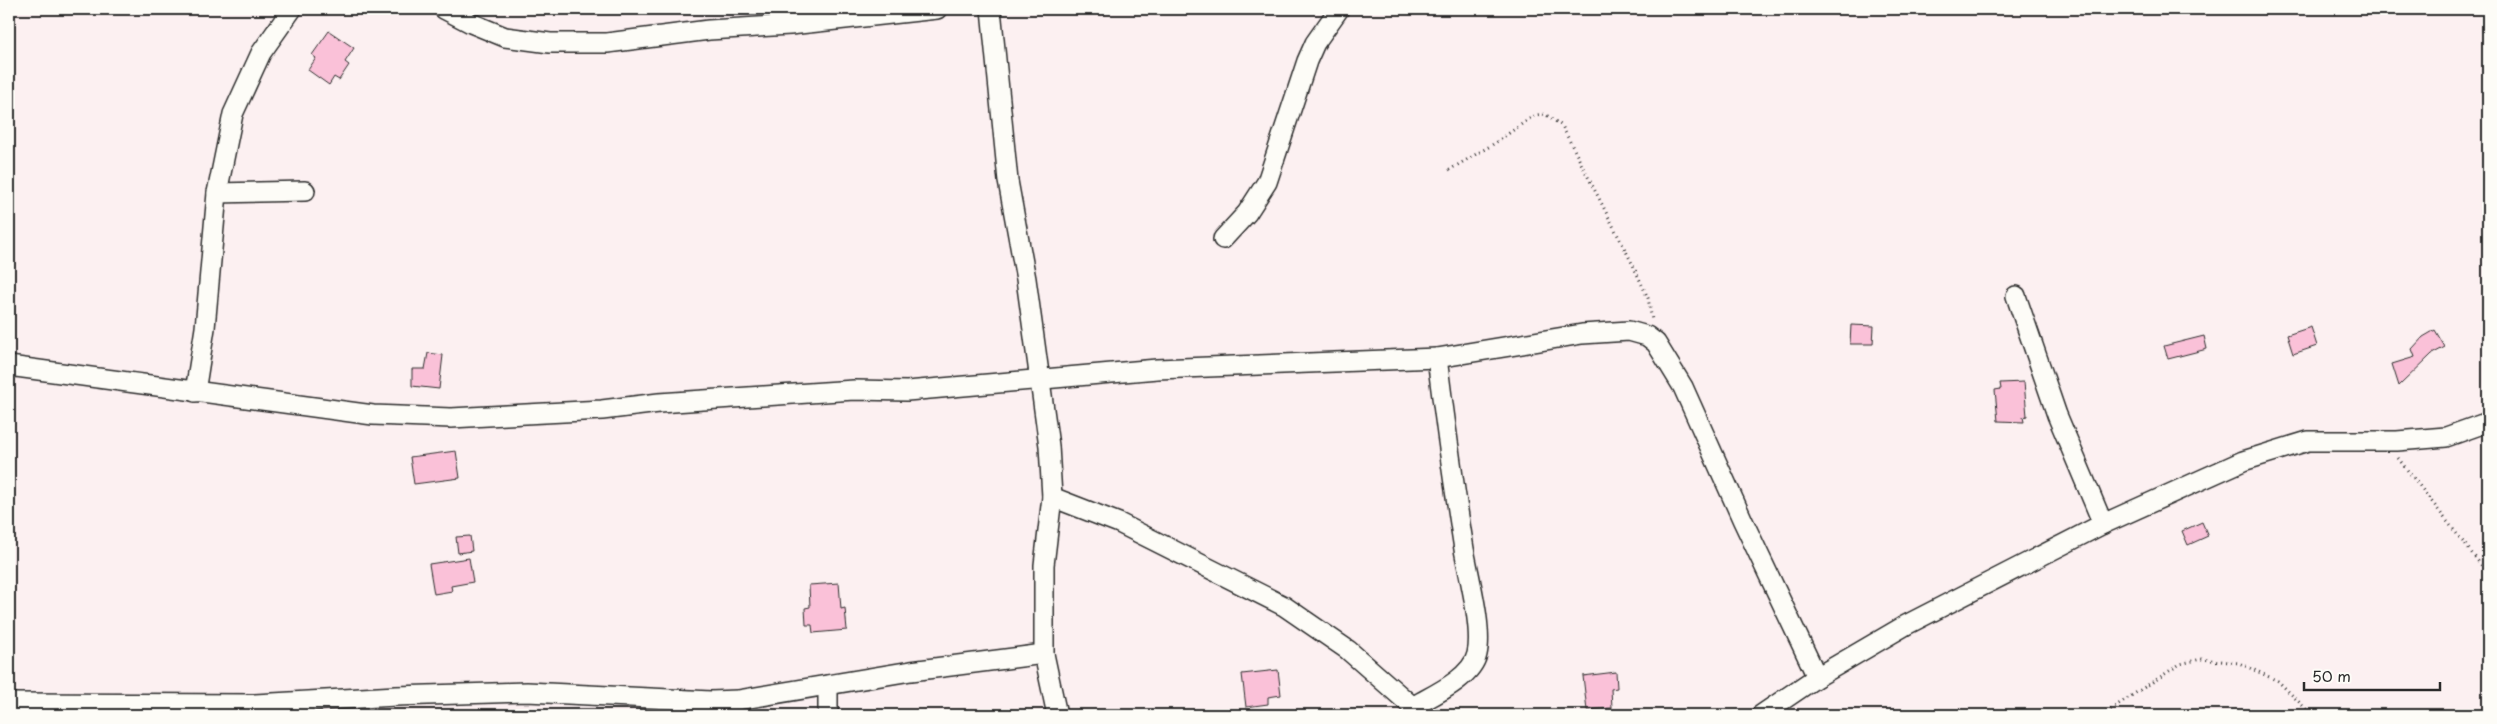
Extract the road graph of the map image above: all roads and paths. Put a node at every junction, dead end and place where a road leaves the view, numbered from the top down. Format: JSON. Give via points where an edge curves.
{"nodes":[{"id":1,"x":292,"y":9,"type":"edge"},
{"id":2,"x":444,"y":9,"type":"edge"},
{"id":3,"x":937,"y":9,"type":"edge"},
{"id":4,"x":991,"y":9,"type":"edge"},
{"id":5,"x":1339,"y":9,"type":"edge"},
{"id":6,"x":1449,"y":170,"type":"dead end"},
{"id":7,"x":305,"y":191,"type":"dead end"},
{"id":8,"x":217,"y":193,"type":"junction"},
{"id":9,"x":1223,"y":239,"type":"dead end"},
{"id":10,"x":2016,"y":296,"type":"dead end"},
{"id":11,"x":1656,"y":342,"type":"junction"},
{"id":12,"x":1437,"y":358,"type":"junction"},
{"id":13,"x":9,"y":366,"type":"edge"},
{"id":14,"x":1038,"y":380,"type":"junction"},
{"id":15,"x":195,"y":392,"type":"junction"},
{"id":16,"x":2488,"y":422,"type":"edge"},
{"id":17,"x":2386,"y":441,"type":"junction"},
{"id":18,"x":1052,"y":497,"type":"junction"},
{"id":19,"x":2103,"y":524,"type":"junction"},
{"id":20,"x":2488,"y":574,"type":"edge"},
{"id":21,"x":1044,"y":654,"type":"junction"},
{"id":22,"x":1817,"y":677,"type":"junction"},
{"id":23,"x":828,"y":685,"type":"junction"},
{"id":24,"x":9,"y":703,"type":"edge"},
{"id":25,"x":40,"y":709,"type":"edge"},
{"id":26,"x":169,"y":709,"type":"edge"},
{"id":27,"x":1418,"y":711,"type":"edge"},
{"id":28,"x":828,"y":715,"type":"edge"},
{"id":29,"x":1057,"y":715,"type":"edge"},
{"id":30,"x":1761,"y":715,"type":"edge"},
{"id":31,"x":2102,"y":715,"type":"edge"},
{"id":32,"x":2312,"y":715,"type":"edge"}],
"edges":[{"from":1,"to":8,"type":"street","via":[[261,53],[238,100]]},
{"from":2,"to":3,"type":"street","via":[[505,37],[550,43],[607,43]]},
{"from":4,"to":14,"type":"street","via":[[1008,181],[1026,279]]},
{"from":5,"to":9,"type":"street","via":[[1315,43],[1307,61],[1267,182]]},
{"from":6,"to":11,"type":"path","via":[[1535,115],[1545,114],[1556,120],[1584,168],[1648,298]]},
{"from":7,"to":8,"type":"street"},
{"from":8,"to":15,"type":"street","via":[[205,328]]},
{"from":10,"to":19,"type":"street","via":[[2057,415]]},
{"from":11,"to":12,"type":"street","via":[[1629,331],[1582,334]]},
{"from":11,"to":22,"type":"street","via":[[1683,387]]},
{"from":12,"to":14,"type":"street","via":[[1157,369]]},
{"from":12,"to":27,"type":"street","via":[[1478,631],[1477,656],[1466,672]]},
{"from":13,"to":15,"type":"street"},
{"from":14,"to":15,"type":"street","via":[[907,391],[854,390],[451,418],[373,415]]},
{"from":14,"to":18,"type":"street","via":[[1049,446]]},
{"from":16,"to":17,"type":"street","via":[[2446,437]]},
{"from":17,"to":19,"type":"street","via":[[2308,441],[2243,461]]},
{"from":17,"to":20,"type":"path"},
{"from":18,"to":21,"type":"street","via":[[1044,565]]},
{"from":18,"to":27,"type":"street","via":[[1119,523],[1284,606],[1348,650]]},
{"from":19,"to":22,"type":"street","via":[[1906,625]]},
{"from":21,"to":23,"type":"street"},
{"from":21,"to":29,"type":"street"},
{"from":22,"to":30,"type":"street"},
{"from":23,"to":26,"type":"street","via":[[738,700],[527,692]]},
{"from":23,"to":28,"type":"street"},
{"from":24,"to":25,"type":"street"},
{"from":25,"to":26,"type":"street"},
{"from":31,"to":32,"type":"path","via":[[2180,664],[2201,659],[2239,663],[2278,681]]}]}
